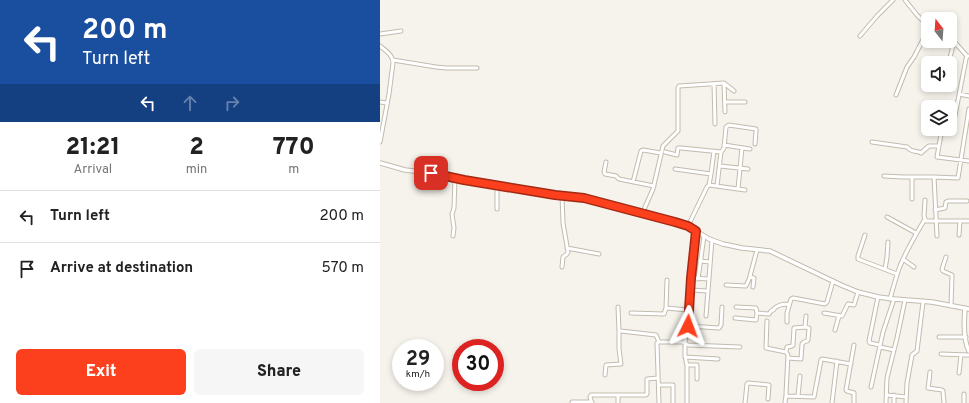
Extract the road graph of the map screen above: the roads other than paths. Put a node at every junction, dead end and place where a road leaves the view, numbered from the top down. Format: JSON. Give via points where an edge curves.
{"nodes":[{"id":1,"x":894,"y":0,"type":"edge"},
{"id":2,"x":905,"y":0,"type":"edge"},
{"id":3,"x":921,"y":19,"type":"edge"},
{"id":4,"x":401,"y":31,"type":"dead end"},
{"id":5,"x":380,"y":34,"type":"edge"},
{"id":6,"x":860,"y":36,"type":"dead end"},
{"id":7,"x":921,"y":44,"type":"edge"},
{"id":8,"x":957,"y":44,"type":"edge"},
{"id":9,"x":380,"y":46,"type":"edge"},
{"id":10,"x":968,"y":56,"type":"edge"},
{"id":11,"x":393,"y":60,"type":"junction"},
{"id":12,"x":477,"y":68,"type":"dead end"},
{"id":13,"x":724,"y":83,"type":"junction"},
{"id":14,"x":714,"y":84,"type":"junction"},
{"id":15,"x":734,"y":91,"type":"dead end"},
{"id":16,"x":959,"y":94,"type":"junction"},
{"id":17,"x":896,"y":95,"type":"dead end"},
{"id":18,"x":969,"y":96,"type":"edge"},
{"id":19,"x":380,"y":102,"type":"edge"},
{"id":20,"x":725,"y":102,"type":"junction"},
{"id":21,"x":745,"y":102,"type":"dead end"},
{"id":22,"x":387,"y":103,"type":"junction"},
{"id":23,"x":957,"y":105,"type":"edge"},
{"id":24,"x":969,"y":108,"type":"edge"},
{"id":25,"x":725,"y":112,"type":"dead end"},
{"id":26,"x":715,"y":124,"type":"dead end"},
{"id":27,"x":941,"y":136,"type":"edge"},
{"id":28,"x":380,"y":142,"type":"edge"},
{"id":29,"x":872,"y":142,"type":"dead end"},
{"id":30,"x":755,"y":144,"type":"dead end"},
{"id":31,"x":724,"y":145,"type":"junction"},
{"id":32,"x":939,"y":146,"type":"junction"},
{"id":33,"x":742,"y":148,"type":"junction"},
{"id":34,"x":750,"y":148,"type":"dead end"},
{"id":35,"x":714,"y":151,"type":"junction"},
{"id":36,"x":665,"y":152,"type":"dead end"},
{"id":37,"x":722,"y":152,"type":"junction"},
{"id":38,"x":661,"y":153,"type":"junction"},
{"id":39,"x":961,"y":161,"type":"junction"},
{"id":40,"x":969,"y":161,"type":"edge"},
{"id":41,"x":606,"y":162,"type":"dead end"},
{"id":42,"x":380,"y":163,"type":"edge"},
{"id":43,"x":720,"y":166,"type":"junction"},
{"id":44,"x":740,"y":168,"type":"junction"},
{"id":45,"x":674,"y":169,"type":"dead end"},
{"id":46,"x":748,"y":169,"type":"dead end"},
{"id":47,"x":711,"y":174,"type":"junction"},
{"id":48,"x":884,"y":176,"type":"dead end"},
{"id":49,"x":934,"y":177,"type":"junction"},
{"id":50,"x":455,"y":178,"type":"junction"},
{"id":51,"x":912,"y":178,"type":"junction"},
{"id":52,"x":633,"y":182,"type":"junction"},
{"id":53,"x":497,"y":185,"type":"junction"},
{"id":54,"x":709,"y":185,"type":"junction"},
{"id":55,"x":654,"y":186,"type":"junction"},
{"id":56,"x":717,"y":186,"type":"junction"},
{"id":57,"x":738,"y":189,"type":"junction"},
{"id":58,"x":745,"y":190,"type":"dead end"},
{"id":59,"x":562,"y":196,"type":"junction"},
{"id":60,"x":912,"y":199,"type":"dead end"},
{"id":61,"x":925,"y":200,"type":"dead end"},
{"id":62,"x":968,"y":201,"type":"dead end"},
{"id":63,"x":497,"y":209,"type":"dead end"},
{"id":64,"x":935,"y":210,"type":"junction"},
{"id":65,"x":642,"y":214,"type":"junction"},
{"id":66,"x":887,"y":217,"type":"dead end"},
{"id":67,"x":925,"y":219,"type":"junction"},
{"id":68,"x":936,"y":221,"type":"junction"},
{"id":69,"x":960,"y":221,"type":"junction"},
{"id":70,"x":969,"y":221,"type":"edge"},
{"id":71,"x":688,"y":226,"type":"junction"},
{"id":72,"x":696,"y":231,"type":"junction"},
{"id":73,"x":916,"y":233,"type":"junction"},
{"id":74,"x":866,"y":235,"type":"dead end"},
{"id":75,"x":959,"y":235,"type":"dead end"},
{"id":76,"x":453,"y":236,"type":"dead end"},
{"id":77,"x":704,"y":236,"type":"junction"},
{"id":78,"x":937,"y":236,"type":"dead end"},
{"id":79,"x":712,"y":240,"type":"junction"},
{"id":80,"x":888,"y":242,"type":"dead end"},
{"id":81,"x":567,"y":248,"type":"junction"},
{"id":82,"x":757,"y":250,"type":"junction"},
{"id":83,"x":599,"y":254,"type":"dead end"},
{"id":84,"x":693,"y":257,"type":"junction"},
{"id":85,"x":946,"y":258,"type":"dead end"},
{"id":86,"x":700,"y":259,"type":"junction"},
{"id":87,"x":903,"y":259,"type":"junction"},
{"id":88,"x":710,"y":262,"type":"junction"},
{"id":89,"x":914,"y":266,"type":"dead end"},
{"id":90,"x":562,"y":267,"type":"dead end"},
{"id":91,"x":885,"y":269,"type":"junction"},
{"id":92,"x":897,"y":274,"type":"junction"},
{"id":93,"x":750,"y":277,"type":"junction"},
{"id":94,"x":691,"y":278,"type":"junction"},
{"id":95,"x":698,"y":279,"type":"junction"},
{"id":96,"x":667,"y":280,"type":"dead end"},
{"id":97,"x":709,"y":280,"type":"junction"},
{"id":98,"x":833,"y":281,"type":"junction"},
{"id":99,"x":726,"y":285,"type":"dead end"},
{"id":100,"x":753,"y":287,"type":"dead end"},
{"id":101,"x":690,"y":290,"type":"junction"},
{"id":102,"x":708,"y":291,"type":"junction"},
{"id":103,"x":858,"y":292,"type":"junction"},
{"id":104,"x":878,"y":297,"type":"junction"},
{"id":105,"x":892,"y":299,"type":"junction"},
{"id":106,"x":905,"y":300,"type":"junction"},
{"id":107,"x":923,"y":302,"type":"junction"},
{"id":108,"x":789,"y":304,"type":"junction"},
{"id":109,"x":951,"y":306,"type":"junction"},
{"id":110,"x":618,"y":307,"type":"dead end"},
{"id":111,"x":722,"y":307,"type":"dead end"},
{"id":112,"x":736,"y":307,"type":"dead end"},
{"id":113,"x":666,"y":308,"type":"junction"},
{"id":114,"x":967,"y":309,"type":"edge"},
{"id":115,"x":688,"y":310,"type":"junction"},
{"id":116,"x":631,"y":313,"type":"dead end"},
{"id":117,"x":758,"y":313,"type":"junction"},
{"id":118,"x":824,"y":313,"type":"dead end"},
{"id":119,"x":706,"y":316,"type":"dead end"},
{"id":120,"x":806,"y":316,"type":"dead end"},
{"id":121,"x":839,"y":316,"type":"junction"},
{"id":122,"x":735,"y":318,"type":"dead end"},
{"id":123,"x":768,"y":321,"type":"dead end"},
{"id":124,"x":787,"y":322,"type":"dead end"},
{"id":125,"x":688,"y":326,"type":"junction"},
{"id":126,"x":805,"y":327,"type":"junction"},
{"id":127,"x":835,"y":330,"type":"dead end"},
{"id":128,"x":619,"y":331,"type":"junction"},
{"id":129,"x":939,"y":337,"type":"dead end"},
{"id":130,"x":966,"y":337,"type":"junction"},
{"id":131,"x":659,"y":342,"type":"junction"},
{"id":132,"x":685,"y":343,"type":"junction"},
{"id":133,"x":854,"y":345,"type":"dead end"},
{"id":134,"x":880,"y":346,"type":"junction"},
{"id":135,"x":740,"y":347,"type":"dead end"},
{"id":136,"x":894,"y":350,"type":"junction"},
{"id":137,"x":969,"y":351,"type":"edge"},
{"id":138,"x":786,"y":352,"type":"junction"},
{"id":139,"x":941,"y":354,"type":"dead end"},
{"id":140,"x":961,"y":355,"type":"junction"},
{"id":141,"x":969,"y":355,"type":"edge"},
{"id":142,"x":685,"y":357,"type":"junction"},
{"id":143,"x":788,"y":358,"type":"junction"},
{"id":144,"x":718,"y":359,"type":"dead end"},
{"id":145,"x":837,"y":361,"type":"junction"},
{"id":146,"x":851,"y":364,"type":"junction"},
{"id":147,"x":687,"y":365,"type":"junction"},
{"id":148,"x":930,"y":372,"type":"dead end"},
{"id":149,"x":959,"y":373,"type":"dead end"},
{"id":150,"x":605,"y":375,"type":"dead end"},
{"id":151,"x":800,"y":376,"type":"dead end"},
{"id":152,"x":658,"y":378,"type":"junction"},
{"id":153,"x":697,"y":379,"type":"dead end"},
{"id":154,"x":659,"y":384,"type":"junction"},
{"id":155,"x":871,"y":387,"type":"dead end"},
{"id":156,"x":618,"y":394,"type":"junction"},
{"id":157,"x":964,"y":394,"type":"dead end"},
{"id":158,"x":786,"y":395,"type":"junction"},
{"id":159,"x":887,"y":395,"type":"junction"},
{"id":160,"x":798,"y":396,"type":"junction"},
{"id":161,"x":894,"y":396,"type":"junction"},
{"id":162,"x":906,"y":397,"type":"junction"},
{"id":163,"x":768,"y":399,"type":"dead end"},
{"id":164,"x":572,"y":402,"type":"dead end"},
{"id":165,"x":592,"y":402,"type":"edge"},
{"id":166,"x":618,"y":403,"type":"edge"},
{"id":167,"x":659,"y":403,"type":"edge"},
{"id":168,"x":674,"y":403,"type":"edge"},
{"id":169,"x":687,"y":403,"type":"edge"},
{"id":170,"x":745,"y":403,"type":"edge"},
{"id":171,"x":785,"y":403,"type":"edge"},
{"id":172,"x":832,"y":403,"type":"edge"},
{"id":173,"x":854,"y":403,"type":"edge"},
{"id":174,"x":886,"y":403,"type":"edge"},
{"id":175,"x":894,"y":403,"type":"edge"},
{"id":176,"x":906,"y":403,"type":"edge"},
{"id":177,"x":944,"y":403,"type":"edge"},
{"id":178,"x":964,"y":403,"type":"edge"}],
"edges":[{"from":1,"to":6,"type":"street"},
{"from":2,"to":3,"type":"street"},
{"from":4,"to":5,"type":"street"},
{"from":7,"to":17,"type":"street","via":[[907,67]]},
{"from":8,"to":10,"type":"street"},
{"from":9,"to":11,"type":"street"},
{"from":10,"to":16,"type":"street"},
{"from":11,"to":12,"type":"street","via":[[446,68]]},
{"from":11,"to":22,"type":"street"},
{"from":13,"to":14,"type":"street"},
{"from":13,"to":15,"type":"street"},
{"from":13,"to":20,"type":"street"},
{"from":14,"to":26,"type":"street"},
{"from":14,"to":38,"type":"street","via":[[679,86],[678,131],[663,146]]},
{"from":16,"to":18,"type":"street"},
{"from":16,"to":23,"type":"street"},
{"from":19,"to":22,"type":"street"},
{"from":20,"to":21,"type":"street"},
{"from":20,"to":25,"type":"street"},
{"from":22,"to":28,"type":"street"},
{"from":24,"to":39,"type":"street"},
{"from":27,"to":32,"type":"street"},
{"from":29,"to":32,"type":"street","via":[[907,146],[910,150],[922,153],[929,146]]},
{"from":30,"to":31,"type":"street","via":[[754,128],[729,125],[726,127]]},
{"from":31,"to":33,"type":"street"},
{"from":31,"to":37,"type":"street"},
{"from":32,"to":39,"type":"street","via":[[938,158]]},
{"from":33,"to":34,"type":"street"},
{"from":33,"to":44,"type":"street"},
{"from":35,"to":36,"type":"street","via":[[678,148],[675,155]]},
{"from":35,"to":37,"type":"street"},
{"from":35,"to":47,"type":"street"},
{"from":37,"to":43,"type":"street"},
{"from":38,"to":52,"type":"street","via":[[641,151]]},
{"from":38,"to":55,"type":"street"},
{"from":39,"to":40,"type":"street"},
{"from":39,"to":49,"type":"street","via":[[958,178]]},
{"from":41,"to":52,"type":"street","via":[[605,174]]},
{"from":42,"to":50,"type":"street"},
{"from":43,"to":44,"type":"street"},
{"from":43,"to":56,"type":"street"},
{"from":44,"to":46,"type":"street"},
{"from":44,"to":57,"type":"street"},
{"from":45,"to":47,"type":"street"},
{"from":47,"to":54,"type":"street"},
{"from":48,"to":51,"type":"street"},
{"from":49,"to":51,"type":"street"},
{"from":49,"to":64,"type":"street"},
{"from":50,"to":53,"type":"street"},
{"from":50,"to":76,"type":"street"},
{"from":51,"to":60,"type":"street"},
{"from":52,"to":55,"type":"street"},
{"from":53,"to":59,"type":"street"},
{"from":53,"to":63,"type":"street"},
{"from":54,"to":56,"type":"street"},
{"from":54,"to":71,"type":"street"},
{"from":55,"to":65,"type":"street"},
{"from":56,"to":57,"type":"street"},
{"from":57,"to":58,"type":"street"},
{"from":59,"to":65,"type":"street","via":[[584,198]]},
{"from":59,"to":81,"type":"street"},
{"from":61,"to":67,"type":"street"},
{"from":62,"to":64,"type":"street","via":[[947,201],[945,209]]},
{"from":64,"to":68,"type":"street"},
{"from":65,"to":71,"type":"street"},
{"from":66,"to":73,"type":"street"},
{"from":67,"to":68,"type":"street"},
{"from":67,"to":73,"type":"street"},
{"from":68,"to":69,"type":"street"},
{"from":68,"to":78,"type":"street"},
{"from":69,"to":70,"type":"street"},
{"from":69,"to":75,"type":"street"},
{"from":71,"to":72,"type":"street"},
{"from":72,"to":77,"type":"street"},
{"from":72,"to":84,"type":"street"},
{"from":73,"to":87,"type":"street"},
{"from":74,"to":91,"type":"street","via":[[858,259]]},
{"from":77,"to":79,"type":"street"},
{"from":77,"to":86,"type":"street"},
{"from":79,"to":82,"type":"street","via":[[729,246]]},
{"from":79,"to":88,"type":"street"},
{"from":80,"to":91,"type":"street"},
{"from":81,"to":83,"type":"street"},
{"from":81,"to":90,"type":"street","via":[[568,253],[563,257]]},
{"from":82,"to":93,"type":"street"},
{"from":82,"to":98,"type":"street","via":[[770,251]]},
{"from":84,"to":86,"type":"street"},
{"from":84,"to":94,"type":"street"},
{"from":85,"to":109,"type":"street","via":[[942,269],[952,276]]},
{"from":86,"to":88,"type":"street"},
{"from":86,"to":95,"type":"street"},
{"from":87,"to":89,"type":"street"},
{"from":87,"to":92,"type":"street"},
{"from":88,"to":97,"type":"street"},
{"from":91,"to":92,"type":"street"},
{"from":92,"to":105,"type":"street"},
{"from":93,"to":99,"type":"street","via":[[746,286]]},
{"from":93,"to":100,"type":"street","via":[[754,278]]},
{"from":94,"to":95,"type":"street"},
{"from":94,"to":101,"type":"street"},
{"from":95,"to":97,"type":"street"},
{"from":96,"to":113,"type":"street"},
{"from":97,"to":102,"type":"street"},
{"from":98,"to":103,"type":"street"},
{"from":98,"to":108,"type":"street","via":[[825,304],[793,298]]},
{"from":101,"to":102,"type":"street"},
{"from":101,"to":115,"type":"street"},
{"from":102,"to":119,"type":"street"},
{"from":103,"to":104,"type":"street"},
{"from":103,"to":121,"type":"street","via":[[854,304],[849,304],[843,315]]},
{"from":104,"to":105,"type":"street"},
{"from":104,"to":134,"type":"street","via":[[869,342]]},
{"from":105,"to":106,"type":"street"},
{"from":105,"to":134,"type":"street"},
{"from":106,"to":107,"type":"street"},
{"from":106,"to":136,"type":"street"},
{"from":107,"to":109,"type":"street"},
{"from":107,"to":162,"type":"street","via":[[917,351],[912,355]]},
{"from":108,"to":117,"type":"street","via":[[776,307],[769,314]]},
{"from":108,"to":124,"type":"street"},
{"from":109,"to":114,"type":"street"},
{"from":110,"to":128,"type":"street"},
{"from":111,"to":125,"type":"street","via":[[719,328]]},
{"from":112,"to":117,"type":"street","via":[[756,308]]},
{"from":113,"to":115,"type":"street"},
{"from":113,"to":116,"type":"street","via":[[664,314]]},
{"from":114,"to":130,"type":"street","via":[[964,322]]},
{"from":115,"to":125,"type":"street"},
{"from":117,"to":122,"type":"street","via":[[756,320]]},
{"from":118,"to":121,"type":"street"},
{"from":120,"to":126,"type":"street"},
{"from":121,"to":127,"type":"street"},
{"from":123,"to":138,"type":"street","via":[[766,348]]},
{"from":125,"to":132,"type":"street"},
{"from":126,"to":138,"type":"street","via":[[794,328],[793,345],[787,347]]},
{"from":126,"to":143,"type":"street","via":[[809,328],[808,340],[802,344],[801,359]]},
{"from":128,"to":131,"type":"street","via":[[656,335]]},
{"from":128,"to":150,"type":"street","via":[[621,364],[606,365]]},
{"from":129,"to":130,"type":"street"},
{"from":130,"to":137,"type":"street"},
{"from":131,"to":132,"type":"street"},
{"from":131,"to":152,"type":"street"},
{"from":132,"to":135,"type":"street","via":[[691,346]]},
{"from":132,"to":142,"type":"street"},
{"from":133,"to":146,"type":"street"},
{"from":134,"to":136,"type":"street"},
{"from":134,"to":155,"type":"street"},
{"from":136,"to":159,"type":"street","via":[[887,378]]},
{"from":138,"to":143,"type":"street"},
{"from":139,"to":140,"type":"street"},
{"from":140,"to":141,"type":"street"},
{"from":140,"to":149,"type":"street"},
{"from":142,"to":144,"type":"street"},
{"from":142,"to":147,"type":"street"},
{"from":143,"to":158,"type":"street"},
{"from":145,"to":146,"type":"street"},
{"from":145,"to":160,"type":"street","via":[[821,359],[815,396]]},
{"from":145,"to":172,"type":"street"},
{"from":146,"to":173,"type":"street","via":[[846,390],[854,393]]},
{"from":147,"to":153,"type":"street","via":[[697,366]]},
{"from":147,"to":169,"type":"street"},
{"from":148,"to":177,"type":"street","via":[[928,388],[944,391]]},
{"from":151,"to":160,"type":"street"},
{"from":152,"to":154,"type":"street"},
{"from":152,"to":156,"type":"street","via":[[647,379],[646,395]]},
{"from":154,"to":167,"type":"street"},
{"from":154,"to":168,"type":"street","via":[[673,385]]},
{"from":156,"to":165,"type":"street","via":[[591,395]]},
{"from":156,"to":166,"type":"street"},
{"from":157,"to":178,"type":"street"},
{"from":158,"to":160,"type":"street"},
{"from":158,"to":171,"type":"street"},
{"from":159,"to":161,"type":"street"},
{"from":159,"to":174,"type":"street"},
{"from":161,"to":162,"type":"street"},
{"from":161,"to":175,"type":"street"},
{"from":162,"to":176,"type":"street"},
{"from":163,"to":170,"type":"street","via":[[769,384],[748,383]]},
{"from":164,"to":165,"type":"street"}]}
